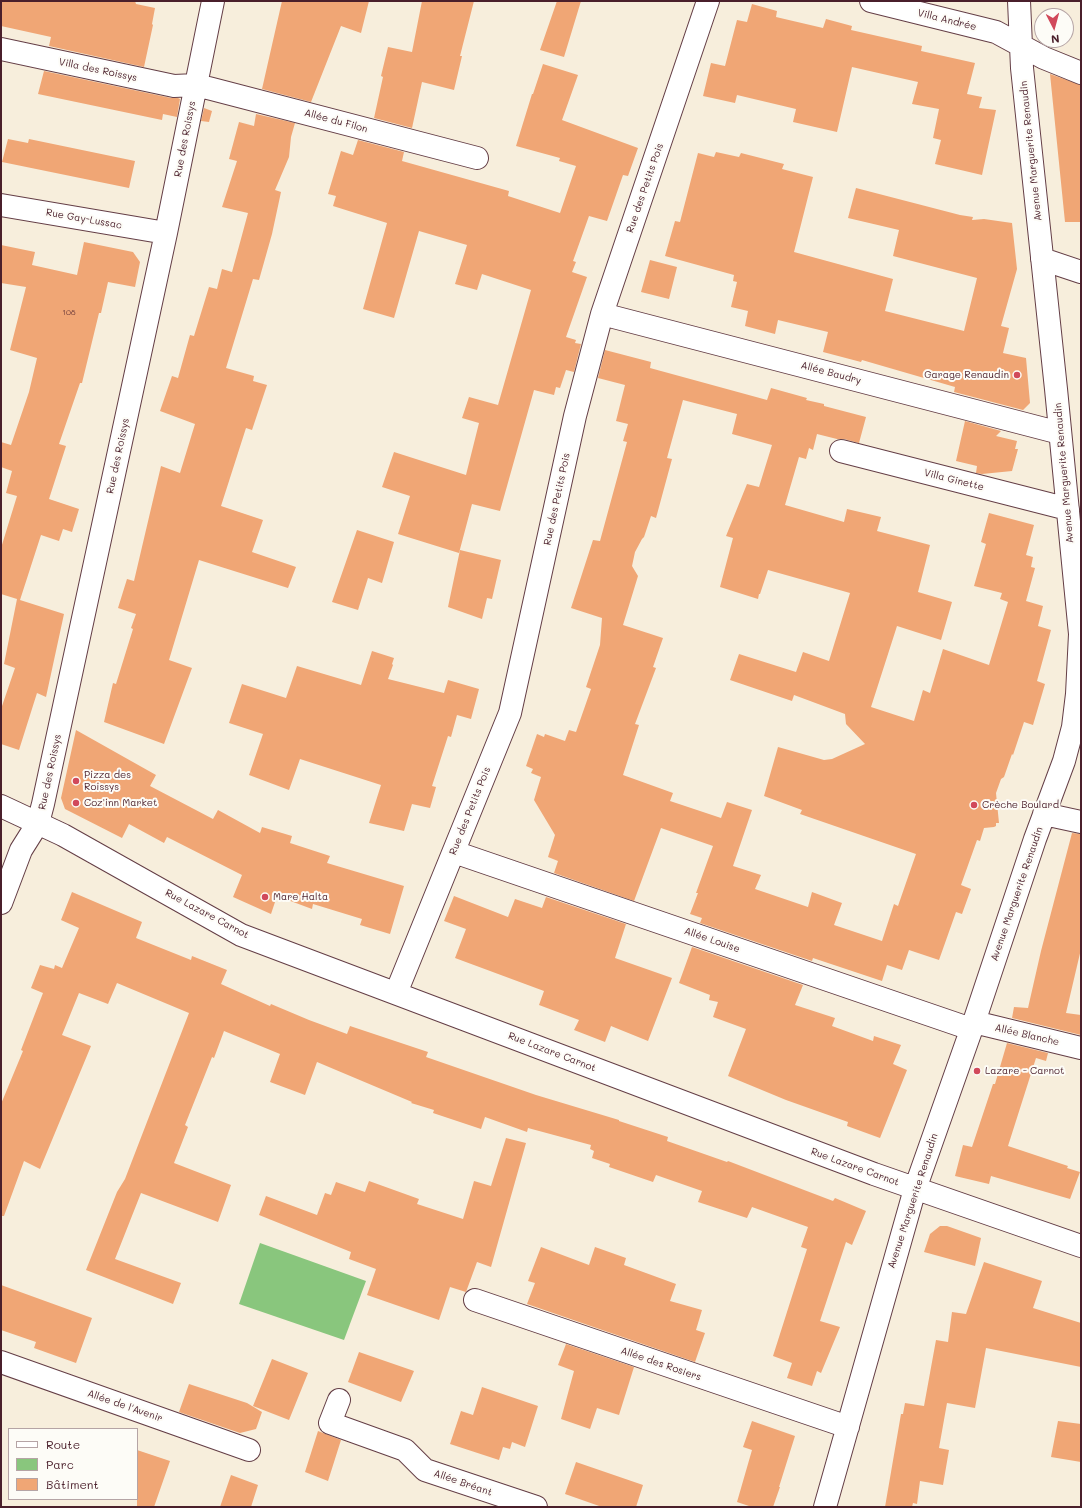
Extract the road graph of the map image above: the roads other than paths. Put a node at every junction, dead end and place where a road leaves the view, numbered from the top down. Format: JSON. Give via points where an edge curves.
{"nodes":[{"id":1,"x":213,"y":1,"type":"edge"},
{"id":2,"x":708,"y":1,"type":"edge"},
{"id":3,"x":871,"y":1,"type":"edge"},
{"id":4,"x":1019,"y":1,"type":"edge"},
{"id":5,"x":1020,"y":46,"type":"junction"},
{"id":6,"x":1,"y":49,"type":"edge"},
{"id":7,"x":1081,"y":73,"type":"edge"},
{"id":8,"x":196,"y":85,"type":"junction"},
{"id":9,"x":477,"y":158,"type":"dead end"},
{"id":10,"x":1,"y":204,"type":"edge"},
{"id":11,"x":166,"y":233,"type":"junction"},
{"id":12,"x":1042,"y":259,"type":"junction"},
{"id":13,"x":1081,"y":272,"type":"edge"},
{"id":14,"x":602,"y":314,"type":"junction"},
{"id":15,"x":1060,"y":433,"type":"junction"},
{"id":16,"x":841,"y":451,"type":"dead end"},
{"id":17,"x":1068,"y":509,"type":"junction"},
{"id":18,"x":1077,"y":724,"type":"edge"},
{"id":19,"x":1,"y":806,"type":"edge"},
{"id":20,"x":1044,"y":814,"type":"junction"},
{"id":21,"x":1081,"y":822,"type":"edge"},
{"id":22,"x":38,"y":823,"type":"junction"},
{"id":23,"x":454,"y":852,"type":"junction"},
{"id":24,"x":1,"y":902,"type":"edge"},
{"id":25,"x":396,"y":993,"type":"junction"},
{"id":26,"x":972,"y":1026,"type":"junction"},
{"id":27,"x":1081,"y":1048,"type":"edge"},
{"id":28,"x":915,"y":1189,"type":"junction"},
{"id":29,"x":1081,"y":1246,"type":"edge"},
{"id":30,"x":475,"y":1300,"type":"dead end"},
{"id":31,"x":1,"y":1362,"type":"edge"},
{"id":32,"x":339,"y":1400,"type":"dead end"},
{"id":33,"x":848,"y":1427,"type":"junction"},
{"id":34,"x":249,"y":1450,"type":"dead end"},
{"id":35,"x":536,"y":1507,"type":"edge"},
{"id":36,"x":826,"y":1507,"type":"edge"}],
"edges":[{"from":1,"to":8,"type":"street","name":"Rue des Roissys"},
{"from":2,"to":14,"type":"street","name":"Rue des Petits Pois"},
{"from":3,"to":5,"type":"street","name":"Villa Andrée","via":[[996,32]]},
{"from":4,"to":5,"type":"street","name":"Avenue Marguerite Renaudin"},
{"from":5,"to":7,"type":"street","name":"Villa Andrée"},
{"from":5,"to":12,"type":"street","name":"Avenue Marguerite Renaudin"},
{"from":6,"to":8,"type":"street","name":"Villa des Roissys","via":[[174,86]]},
{"from":8,"to":9,"type":"street","name":"Allée du Filon"},
{"from":8,"to":11,"type":"street","name":"Rue des Roissys"},
{"from":10,"to":11,"type":"street","name":"Rue Gay-Lussac"},
{"from":11,"to":22,"type":"street","name":"Rue des Roissys"},
{"from":12,"to":13,"type":"street"},
{"from":12,"to":15,"type":"street","name":"Avenue Marguerite Renaudin"},
{"from":14,"to":15,"type":"street","name":"Allée Baudry"},
{"from":14,"to":23,"type":"street","name":"Rue des Petits Pois","via":[[575,416],[510,713]]},
{"from":15,"to":17,"type":"street","name":"Avenue Marguerite Renaudin"},
{"from":16,"to":17,"type":"street","name":"Villa Ginette"},
{"from":17,"to":18,"type":"street","name":"Avenue Marguerite Renaudin","via":[[1080,634]]},
{"from":18,"to":20,"type":"street","name":"Avenue Marguerite Renaudin"},
{"from":19,"to":22,"type":"street","name":"Rue Lazare Carnot"},
{"from":20,"to":21,"type":"street"},
{"from":20,"to":26,"type":"street","name":"Avenue Marguerite Renaudin"},
{"from":22,"to":24,"type":"street","name":"Rue des Roissys","via":[[21,850]]},
{"from":22,"to":25,"type":"street","name":"Rue Lazare Carnot","via":[[241,935]]},
{"from":23,"to":25,"type":"street","name":"Rue des Petits Pois"},
{"from":23,"to":26,"type":"street","name":"Allée Louise"},
{"from":25,"to":28,"type":"street","name":"Rue Lazare Carnot"},
{"from":26,"to":27,"type":"street","name":"Allée Blanche"},
{"from":26,"to":28,"type":"street","name":"Avenue Marguerite Renaudin"},
{"from":28,"to":29,"type":"street","name":"Rue Lazare Carnot"},
{"from":28,"to":33,"type":"street","name":"Avenue Marguerite Renaudin"},
{"from":30,"to":33,"type":"street","name":"Allée des Rosiers"},
{"from":31,"to":34,"type":"street","name":"Allée de l'Avenir"},
{"from":32,"to":35,"type":"street","name":"Allée Bréant","via":[[330,1423],[406,1450],[425,1470]]},
{"from":33,"to":36,"type":"street","name":"Avenue Marguerite Renaudin"}]}
